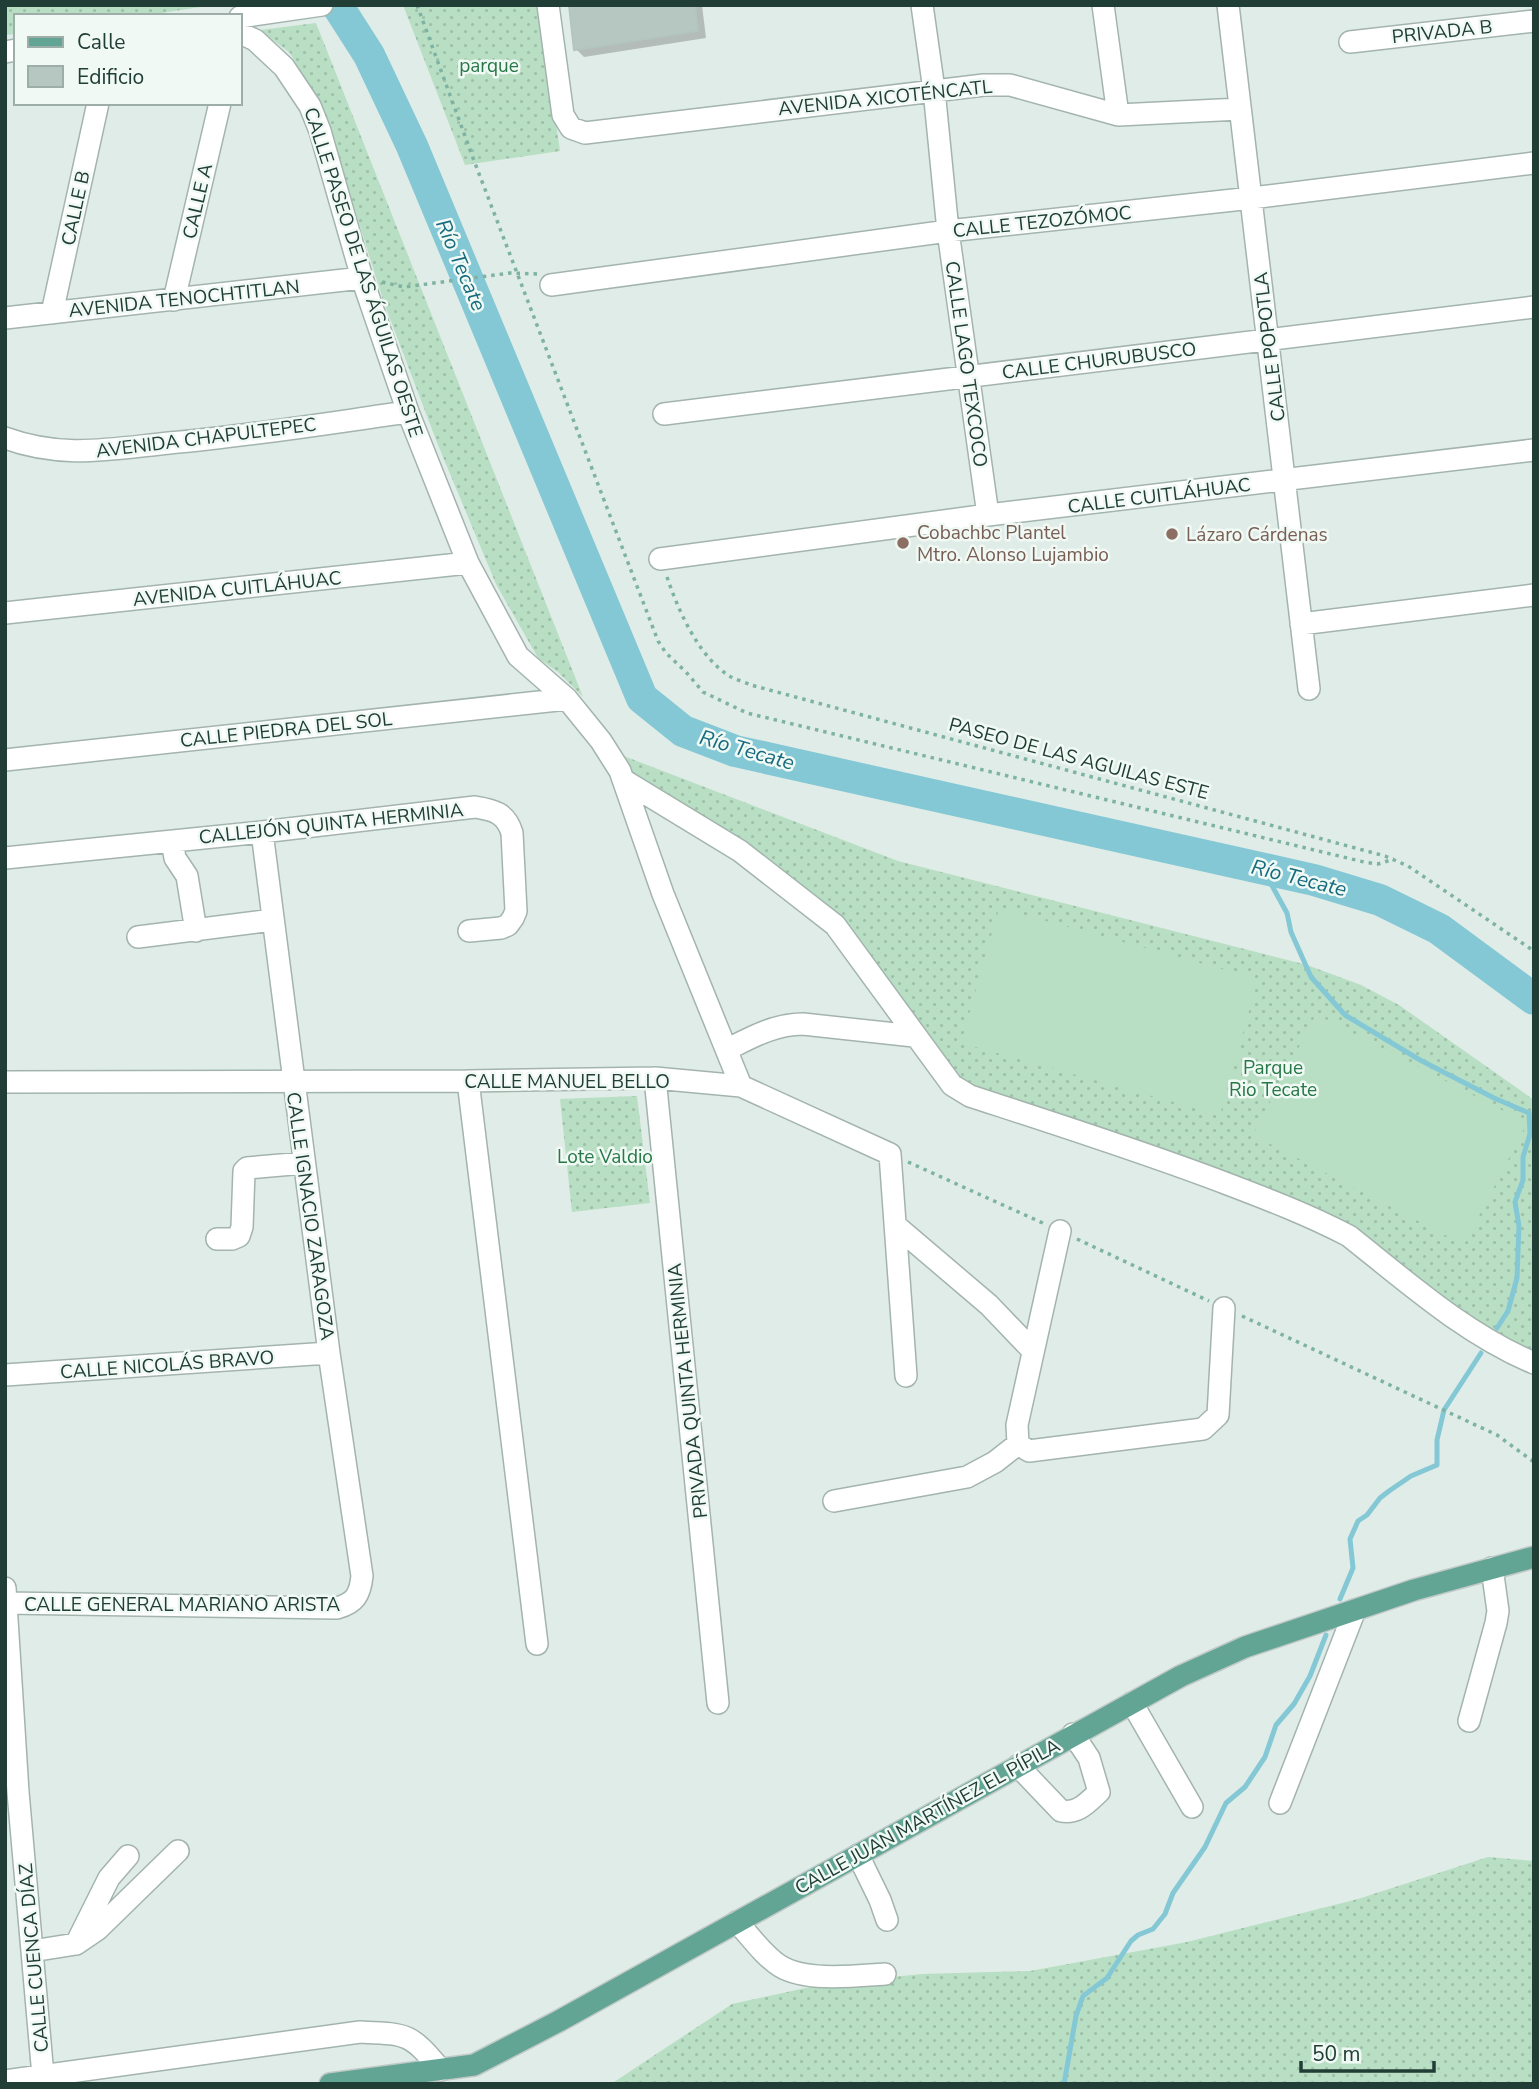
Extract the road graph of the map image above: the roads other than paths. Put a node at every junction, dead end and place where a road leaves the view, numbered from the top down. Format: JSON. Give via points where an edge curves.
{"nodes":[{"id":1,"x":548,"y":5,"type":"edge"},
{"id":2,"x":922,"y":5,"type":"edge"},
{"id":3,"x":1103,"y":5,"type":"edge"},
{"id":4,"x":1228,"y":5,"type":"edge"},
{"id":5,"x":313,"y":7,"type":"edge"},
{"id":6,"x":242,"y":17,"type":"edge"},
{"id":7,"x":1534,"y":21,"type":"edge"},
{"id":8,"x":242,"y":34,"type":"edge"},
{"id":9,"x":1350,"y":41,"type":"dead end"},
{"id":10,"x":934,"y":90,"type":"junction"},
{"id":11,"x":98,"y":105,"type":"edge"},
{"id":12,"x":220,"y":105,"type":"edge"},
{"id":13,"x":1240,"y":109,"type":"junction"},
{"id":14,"x":1118,"y":114,"type":"junction"},
{"id":15,"x":1534,"y":163,"type":"edge"},
{"id":16,"x":1252,"y":198,"type":"junction"},
{"id":17,"x":948,"y":232,"type":"junction"},
{"id":18,"x":362,"y":278,"type":"junction"},
{"id":19,"x":551,"y":285,"type":"road end"},
{"id":20,"x":174,"y":300,"type":"junction"},
{"id":21,"x":1534,"y":307,"type":"edge"},
{"id":22,"x":52,"y":313,"type":"junction"},
{"id":23,"x":5,"y":318,"type":"edge"},
{"id":24,"x":1268,"y":340,"type":"junction"},
{"id":25,"x":970,"y":375,"type":"junction"},
{"id":26,"x":408,"y":412,"type":"junction"},
{"id":27,"x":664,"y":414,"type":"dead end"},
{"id":28,"x":5,"y":438,"type":"edge"},
{"id":29,"x":1534,"y":450,"type":"edge"},
{"id":30,"x":1284,"y":481,"type":"junction"},
{"id":31,"x":988,"y":515,"type":"junction"},
{"id":32,"x":660,"y":558,"type":"road end"},
{"id":33,"x":468,"y":563,"type":"junction"},
{"id":34,"x":1534,"y":595,"type":"edge"},
{"id":35,"x":5,"y":613,"type":"edge"},
{"id":36,"x":1301,"y":624,"type":"junction"},
{"id":37,"x":1309,"y":689,"type":"dead end"},
{"id":38,"x":567,"y":699,"type":"junction"},
{"id":39,"x":5,"y":760,"type":"edge"},
{"id":40,"x":625,"y":781,"type":"junction"},
{"id":41,"x":262,"y":832,"type":"junction"},
{"id":42,"x":172,"y":841,"type":"junction"},
{"id":43,"x":5,"y":858,"type":"edge"},
{"id":44,"x":273,"y":920,"type":"junction"},
{"id":45,"x":196,"y":931,"type":"junction"},
{"id":46,"x":469,"y":931,"type":"dead end"},
{"id":47,"x":138,"y":937,"type":"dead end"},
{"id":48,"x":914,"y":1036,"type":"junction"},
{"id":49,"x":727,"y":1049,"type":"junction"},
{"id":50,"x":655,"y":1078,"type":"junction"},
{"id":51,"x":5,"y":1082,"type":"edge"},
{"id":52,"x":292,"y":1082,"type":"junction"},
{"id":53,"x":468,"y":1082,"type":"junction"},
{"id":54,"x":741,"y":1086,"type":"junction"},
{"id":55,"x":304,"y":1163,"type":"junction"},
{"id":56,"x":895,"y":1225,"type":"junction"},
{"id":57,"x":1060,"y":1231,"type":"dead end"},
{"id":58,"x":217,"y":1239,"type":"dead end"},
{"id":59,"x":1224,"y":1308,"type":"dead end"},
{"id":60,"x":1033,"y":1351,"type":"junction"},
{"id":61,"x":329,"y":1353,"type":"junction"},
{"id":62,"x":1534,"y":1363,"type":"edge"},
{"id":63,"x":5,"y":1375,"type":"edge"},
{"id":64,"x":906,"y":1376,"type":"dead end"},
{"id":65,"x":1018,"y":1444,"type":"junction"},
{"id":66,"x":834,"y":1501,"type":"dead end"},
{"id":67,"x":1534,"y":1557,"type":"edge"},
{"id":68,"x":1492,"y":1569,"type":"junction"},
{"id":69,"x":5,"y":1588,"type":"edge"},
{"id":70,"x":356,"y":1599,"type":"joint"},
{"id":71,"x":6,"y":1603,"type":"edge"},
{"id":72,"x":1355,"y":1610,"type":"junction"},
{"id":73,"x":537,"y":1644,"type":"dead end"},
{"id":74,"x":718,"y":1703,"type":"dead end"},
{"id":75,"x":1132,"y":1703,"type":"junction"},
{"id":76,"x":1469,"y":1721,"type":"dead end"},
{"id":77,"x":1073,"y":1734,"type":"junction"},
{"id":78,"x":1018,"y":1766,"type":"junction"},
{"id":79,"x":11,"y":1792,"type":"edge"},
{"id":80,"x":1280,"y":1803,"type":"dead end"},
{"id":81,"x":1192,"y":1807,"type":"dead end"},
{"id":82,"x":178,"y":1851,"type":"dead end"},
{"id":83,"x":128,"y":1856,"type":"dead end"},
{"id":84,"x":858,"y":1856,"type":"junction"},
{"id":85,"x":887,"y":1920,"type":"dead end"},
{"id":86,"x":737,"y":1922,"type":"junction"},
{"id":87,"x":76,"y":1944,"type":"junction"},
{"id":88,"x":32,"y":1951,"type":"junction"},
{"id":89,"x":885,"y":1975,"type":"dead end"},
{"id":90,"x":441,"y":2070,"type":"junction"},
{"id":91,"x":43,"y":2076,"type":"junction"},
{"id":92,"x":5,"y":2081,"type":"edge"},
{"id":93,"x":330,"y":2084,"type":"edge"}],
"edges":[{"from":1,"to":10,"type":"street","name":"AVENIDA XICOTÉNCATL","via":[[563,115],[571,128],[584,133]]},
{"from":2,"to":10,"type":"street","name":"CALLE LAGO TEXCOCO"},
{"from":3,"to":14,"type":"street"},
{"from":4,"to":13,"type":"street","name":"CALLE POPOTLA"},
{"from":5,"to":6,"type":"street"},
{"from":7,"to":9,"type":"street","name":"PRIVADA B"},
{"from":8,"to":18,"type":"street","name":"CALLE PASEO DE LAS ÁGUILAS OESTE","via":[[284,67],[310,106]]},
{"from":10,"to":14,"type":"street","name":"AVENIDA XICOTÉNCATL","via":[[1010,85]]},
{"from":10,"to":17,"type":"street","name":"CALLE LAGO TEXCOCO"},
{"from":11,"to":22,"type":"street","name":"CALLE B"},
{"from":12,"to":20,"type":"street","name":"CALLE A"},
{"from":13,"to":14,"type":"street","name":"AVENIDA XICOTÉNCATL"},
{"from":13,"to":16,"type":"street","name":"CALLE POPOTLA"},
{"from":15,"to":16,"type":"street","name":"CALLE TEZOZÓMOC"},
{"from":16,"to":17,"type":"street","name":"CALLE TEZOZÓMOC"},
{"from":16,"to":24,"type":"street","name":"CALLE POPOTLA"},
{"from":17,"to":19,"type":"street","name":"CALLE TEZOZÓMOC"},
{"from":17,"to":25,"type":"street","name":"CALLE LAGO TEXCOCO"},
{"from":18,"to":20,"type":"street","name":"AVENIDA TENOCHTITLAN"},
{"from":18,"to":26,"type":"street","name":"CALLE PASEO DE LAS ÁGUILAS OESTE"},
{"from":20,"to":22,"type":"street","name":"AVENIDA TENOCHTITLAN"},
{"from":21,"to":24,"type":"street","name":"CALLE CHURUBUSCO"},
{"from":22,"to":23,"type":"street","name":"AVENIDA TENOCHTITLAN"},
{"from":24,"to":25,"type":"street","name":"CALLE CHURUBUSCO"},
{"from":24,"to":30,"type":"street","name":"CALLE POPOTLA"},
{"from":25,"to":27,"type":"street","name":"CALLE CHURUBUSCO"},
{"from":25,"to":31,"type":"street","name":"CALLE LAGO TEXCOCO"},
{"from":26,"to":28,"type":"street","name":"AVENIDA CHAPULTEPEC","via":[[76,452],[39,449]]},
{"from":26,"to":33,"type":"street","name":"CALLE PASEO DE LAS ÁGUILAS OESTE"},
{"from":29,"to":30,"type":"street","name":"CALLE CUITLÁHUAC"},
{"from":30,"to":31,"type":"street","name":"CALLE CUITLÁHUAC"},
{"from":30,"to":36,"type":"street","name":"CALLE POPOTLA"},
{"from":31,"to":32,"type":"street","name":"CALLE CUITLÁHUAC"},
{"from":33,"to":35,"type":"street","name":"AVENIDA CUITLÁHUAC"},
{"from":33,"to":38,"type":"street","name":"CALLE PASEO DE LAS ÁGUILAS OESTE","via":[[518,656]]},
{"from":34,"to":36,"type":"street"},
{"from":36,"to":37,"type":"street","name":"CALLE POPOTLA"},
{"from":38,"to":39,"type":"street","name":"CALLE PIEDRA DEL SOL"},
{"from":38,"to":40,"type":"street","name":"CALLE PASEO DE LAS ÁGUILAS OESTE","via":[[601,741]]},
{"from":40,"to":48,"type":"street","via":[[740,851],[835,925]]},
{"from":40,"to":49,"type":"street","name":"CALLE PASEO DE LAS ÁGUILAS OESTE","via":[[663,894]]},
{"from":41,"to":42,"type":"street","name":"CALLEJÓN QUINTA HERMINIA"},
{"from":41,"to":44,"type":"street","name":"CALLE IGNACIO ZARAGOZA"},
{"from":41,"to":46,"type":"street","name":"CALLEJÓN QUINTA HERMINIA","via":[[475,807],[491,809],[501,814],[512,833],[516,911],[501,928]]},
{"from":42,"to":43,"type":"street","name":"CALLEJÓN QUINTA HERMINIA"},
{"from":42,"to":45,"type":"street","via":[[175,858],[187,876]]},
{"from":44,"to":45,"type":"street"},
{"from":44,"to":52,"type":"street","name":"CALLE IGNACIO ZARAGOZA"},
{"from":45,"to":47,"type":"street"},
{"from":48,"to":49,"type":"street","via":[[786,1024]]},
{"from":48,"to":62,"type":"street","via":[[953,1085],[970,1096],[1169,1162],[1320,1221],[1349,1236],[1464,1325]]},
{"from":49,"to":54,"type":"street","name":"CALLE PASEO DE LAS ÁGUILAS OESTE"},
{"from":50,"to":53,"type":"street","name":"CALLE MANUEL BELLO"},
{"from":50,"to":54,"type":"street","name":"CALLE MANUEL BELLO"},
{"from":50,"to":74,"type":"street","name":"PRIVADA QUINTA HERMINIA"},
{"from":51,"to":52,"type":"street","name":"CALLE MANUEL BELLO"},
{"from":52,"to":53,"type":"street","name":"CALLE MANUEL BELLO"},
{"from":52,"to":55,"type":"street","name":"CALLE IGNACIO ZARAGOZA"},
{"from":53,"to":73,"type":"street"},
{"from":54,"to":56,"type":"street","name":"CALLE MANUEL BELLO","via":[[890,1154]]},
{"from":55,"to":58,"type":"street","via":[[247,1168],[239,1236]]},
{"from":55,"to":61,"type":"street","name":"CALLE IGNACIO ZARAGOZA"},
{"from":56,"to":60,"type":"street","via":[[989,1305]]},
{"from":56,"to":64,"type":"street","name":"CALLE MANUEL BELLO"},
{"from":57,"to":60,"type":"street"},
{"from":59,"to":65,"type":"street","via":[[1218,1415],[1203,1429],[1029,1451]]},
{"from":60,"to":65,"type":"street","via":[[1017,1424]]},
{"from":61,"to":63,"type":"street","name":"CALLE NICOLÁS BRAVO"},
{"from":61,"to":70,"type":"street","name":"CALLE IGNACIO ZARAGOZA","via":[[362,1576]]},
{"from":65,"to":66,"type":"street","via":[[967,1477]]},
{"from":67,"to":68,"type":"main road","name":"CALLE JUAN MARTÍNEZ EL PÍPILA"},
{"from":68,"to":72,"type":"main road","name":"CALLE JUAN MARTÍNEZ EL PÍPILA"},
{"from":68,"to":76,"type":"street","via":[[1498,1611]]},
{"from":69,"to":71,"type":"street","name":"CALLE CUENCA DÍAZ"},
{"from":70,"to":71,"type":"street","name":"CALLE GENERAL MARIANO ARISTA","via":[[337,1608]]},
{"from":71,"to":79,"type":"street","name":"CALLE CUENCA DÍAZ"},
{"from":72,"to":75,"type":"main road","name":"CALLE JUAN MARTÍNEZ EL PÍPILA","via":[[1245,1647]]},
{"from":72,"to":80,"type":"street"},
{"from":75,"to":77,"type":"main road","name":"CALLE JUAN MARTÍNEZ EL PÍPILA"},
{"from":75,"to":81,"type":"street"},
{"from":77,"to":78,"type":"main road","name":"CALLE JUAN MARTÍNEZ EL PÍPILA"},
{"from":77,"to":78,"type":"street","via":[[1089,1758],[1099,1792],[1079,1810],[1061,1811]]},
{"from":78,"to":84,"type":"main road","name":"CALLE JUAN MARTÍNEZ EL PÍPILA"},
{"from":79,"to":88,"type":"street","name":"CALLE CUENCA DÍAZ"},
{"from":82,"to":87,"type":"street","via":[[98,1929]]},
{"from":83,"to":87,"type":"street","via":[[109,1878]]},
{"from":84,"to":85,"type":"street"},
{"from":84,"to":86,"type":"main road","name":"CALLE JUAN MARTÍNEZ EL PÍPILA"},
{"from":86,"to":89,"type":"street","via":[[778,1965],[791,1972]]},
{"from":86,"to":90,"type":"main road","name":"CALLE JUAN MARTÍNEZ EL PÍPILA","via":[[484,2060]]},
{"from":87,"to":88,"type":"street"},
{"from":88,"to":91,"type":"street","name":"CALLE CUENCA DÍAZ"},
{"from":90,"to":91,"type":"street","via":[[418,2042],[396,2034],[360,2032]]},
{"from":90,"to":93,"type":"main road","name":"CALLE JUAN MARTÍNEZ EL PÍPILA"},
{"from":91,"to":92,"type":"street"}]}
